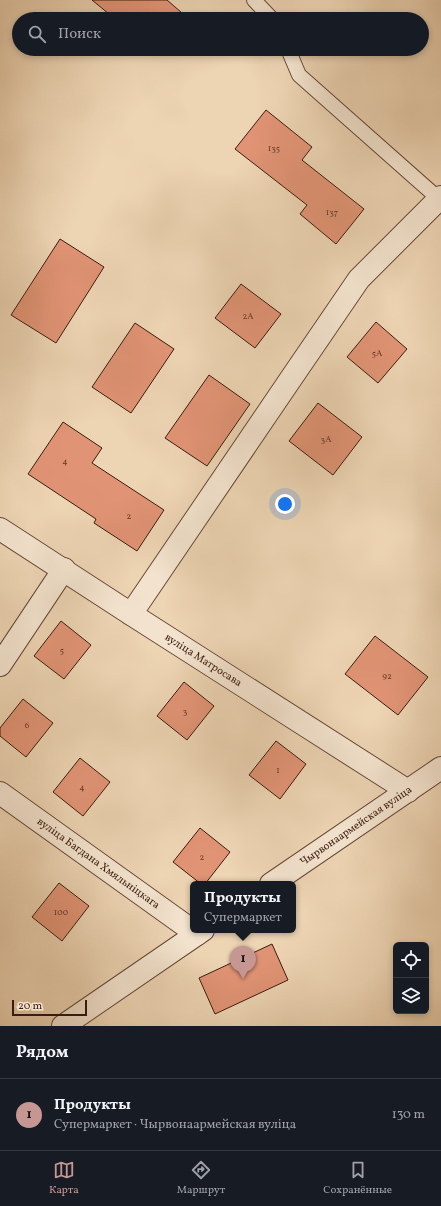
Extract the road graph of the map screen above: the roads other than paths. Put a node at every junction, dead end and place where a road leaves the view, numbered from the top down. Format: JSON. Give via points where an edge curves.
{"nodes":[{"id":1,"x":254,"y":0,"type":"edge"},
{"id":2,"x":265,"y":12,"type":"edge"},
{"id":3,"x":291,"y":56,"type":"edge"},
{"id":4,"x":440,"y":198,"type":"edge"},
{"id":5,"x":0,"y":529,"type":"edge"},
{"id":6,"x":64,"y":570,"type":"junction"},
{"id":7,"x":131,"y":614,"type":"junction"},
{"id":8,"x":0,"y":665,"type":"edge"},
{"id":9,"x":441,"y":768,"type":"edge"},
{"id":10,"x":408,"y":792,"type":"junction"},
{"id":11,"x":0,"y":793,"type":"edge"},
{"id":12,"x":275,"y":881,"type":"edge"},
{"id":13,"x":190,"y":925,"type":"edge"},
{"id":14,"x":199,"y":933,"type":"edge"},
{"id":15,"x":63,"y":1026,"type":"edge"}],
"edges":[{"from":1,"to":2,"type":"lane"},
{"from":3,"to":4,"type":"lane","via":[[299,76]]},
{"from":4,"to":7,"type":"street","via":[[359,279]]},
{"from":5,"to":6,"type":"street","name":"вуліца Матросава"},
{"from":6,"to":7,"type":"street","name":"вуліца Матросава"},
{"from":6,"to":8,"type":"street"},
{"from":7,"to":10,"type":"street","name":"вуліца Матросава"},
{"from":9,"to":10,"type":"street","name":"Чырвонаармейская вуліца"},
{"from":10,"to":12,"type":"street","name":"Чырвонаармейская вуліца"},
{"from":11,"to":13,"type":"street","name":"вуліца Багдана Хмяльніцкага"},
{"from":14,"to":15,"type":"street"}]}
